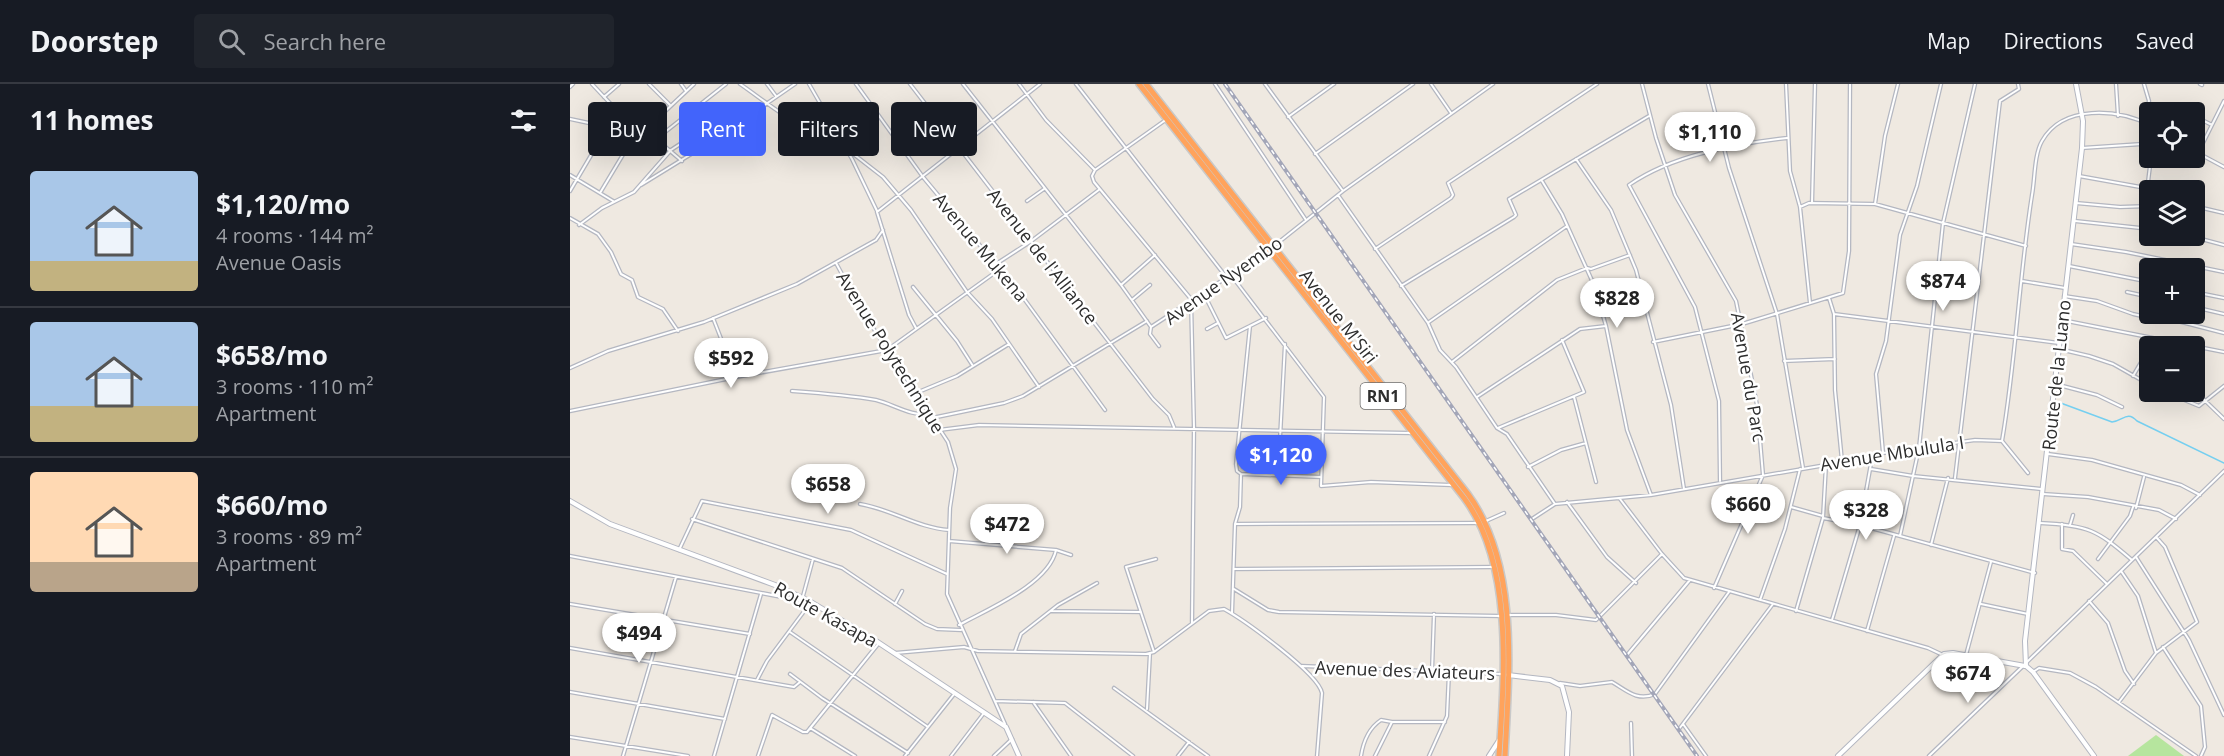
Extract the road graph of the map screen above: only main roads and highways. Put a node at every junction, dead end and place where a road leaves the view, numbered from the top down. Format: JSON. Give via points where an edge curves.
{"nodes":[{"id":1,"x":1139,"y":84,"type":"edge"},
{"id":2,"x":1146,"y":84,"type":"edge"},
{"id":3,"x":1272,"y":248,"type":"junction"},
{"id":4,"x":1466,"y":496,"type":"junction"},
{"id":5,"x":1483,"y":522,"type":"junction"},
{"id":6,"x":1503,"y":615,"type":"junction"},
{"id":7,"x":1506,"y":674,"type":"junction"},
{"id":8,"x":1499,"y":756,"type":"edge"},
{"id":9,"x":1505,"y":756,"type":"edge"}],
"edges":[{"from":1,"to":3,"type":"highway","name":"Avenue M'Siri","number":"RN1"},
{"from":2,"to":3,"type":"highway","name":"Avenue M'Siri","number":"RN1"},
{"from":3,"to":4,"type":"highway","name":"Avenue M'Siri","number":"RN1"},
{"from":3,"to":4,"type":"highway","name":"Avenue M'Siri","number":"RN1"},
{"from":4,"to":5,"type":"highway","name":"Avenue M'Siri","number":"RN1"},
{"from":5,"to":6,"type":"highway","name":"Avenue M'Siri","number":"RN1"},
{"from":5,"to":6,"type":"highway","name":"Avenue M'Siri","number":"RN1","via":[[1497,553]]},
{"from":6,"to":7,"type":"highway","name":"Avenue M'Siri","number":"RN1"},
{"from":7,"to":8,"type":"highway","name":"Avenue M'Siri","number":"RN1"},
{"from":7,"to":9,"type":"highway","name":"Avenue M'Siri","number":"RN1"}]}
